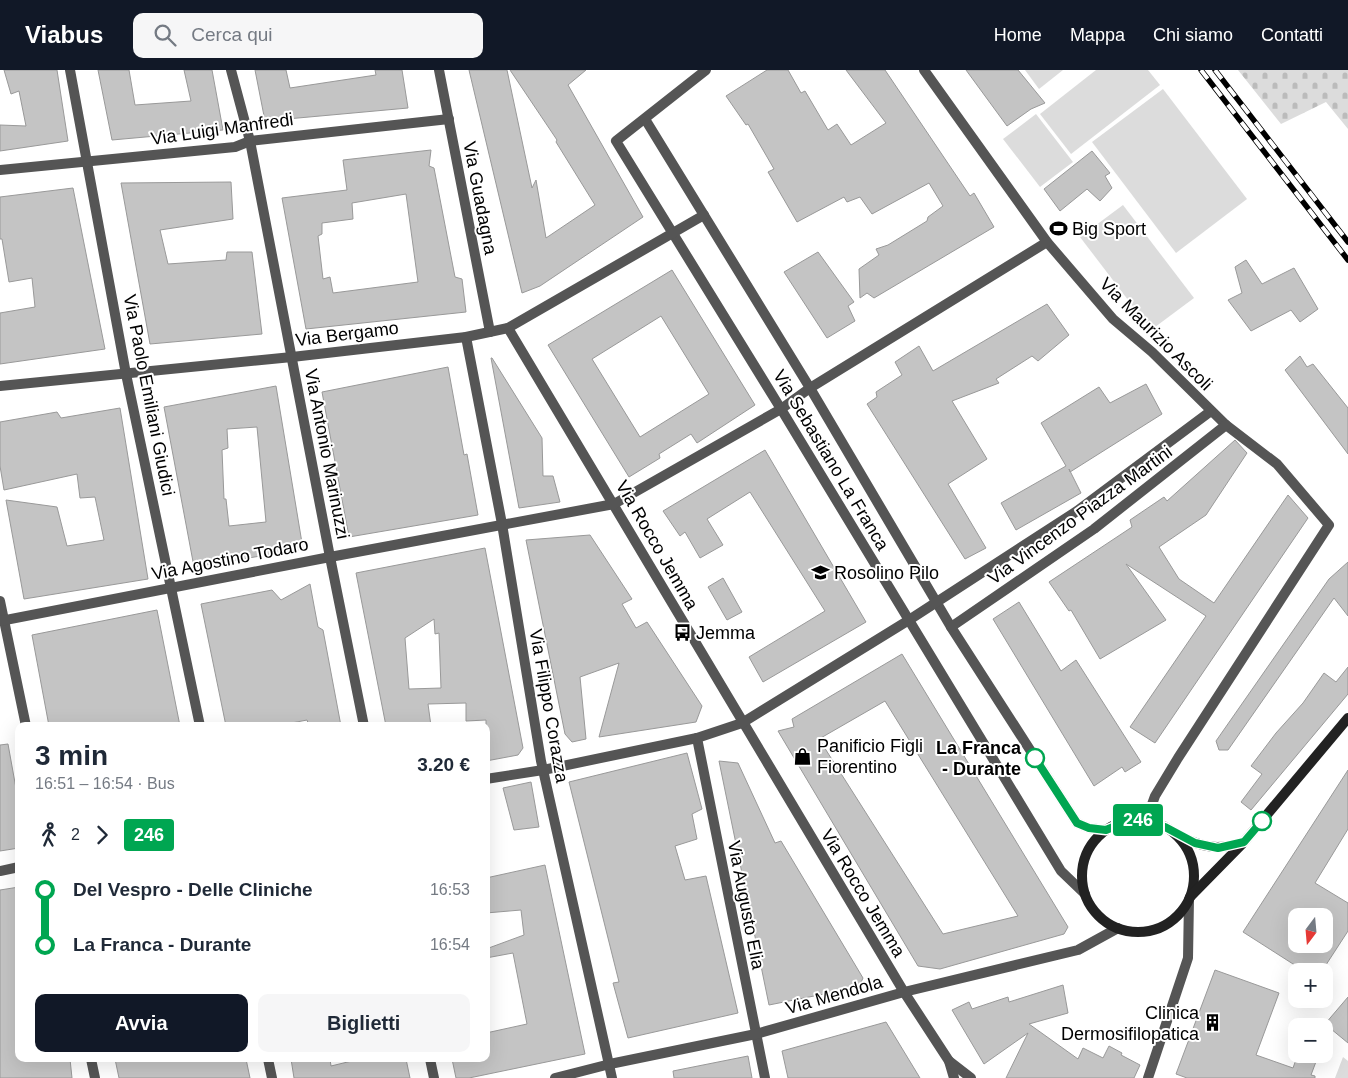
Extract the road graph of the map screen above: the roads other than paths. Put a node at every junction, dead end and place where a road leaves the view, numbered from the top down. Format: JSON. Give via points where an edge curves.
{"nodes":[{"id":1,"x":70,"y":70,"type":"edge"},
{"id":2,"x":231,"y":70,"type":"edge"},
{"id":3,"x":439,"y":70,"type":"edge"},
{"id":4,"x":706,"y":70,"type":"edge"},
{"id":5,"x":924,"y":70,"type":"edge"},
{"id":6,"x":449,"y":119,"type":"junction"},
{"id":7,"x":646,"y":119,"type":"junction"},
{"id":8,"x":250,"y":141,"type":"junction"},
{"id":9,"x":88,"y":161,"type":"junction"},
{"id":10,"x":0,"y":170,"type":"edge"},
{"id":11,"x":704,"y":215,"type":"junction"},
{"id":12,"x":674,"y":233,"type":"junction"},
{"id":13,"x":1047,"y":242,"type":"junction"},
{"id":14,"x":508,"y":328,"type":"junction"},
{"id":15,"x":490,"y":332,"type":"junction"},
{"id":16,"x":466,"y":337,"type":"junction"},
{"id":17,"x":292,"y":357,"type":"junction"},
{"id":18,"x":126,"y":374,"type":"junction"},
{"id":19,"x":0,"y":386,"type":"edge"},
{"id":20,"x":810,"y":388,"type":"junction"},
{"id":21,"x":782,"y":409,"type":"junction"},
{"id":22,"x":1211,"y":411,"type":"junction"},
{"id":23,"x":1226,"y":425,"type":"junction"},
{"id":24,"x":614,"y":504,"type":"junction"},
{"id":25,"x":502,"y":524,"type":"junction"},
{"id":26,"x":330,"y":556,"type":"junction"},
{"id":27,"x":172,"y":588,"type":"junction"},
{"id":28,"x":0,"y":601,"type":"edge"},
{"id":29,"x":936,"y":602,"type":"junction"},
{"id":30,"x":2,"y":620,"type":"edge"},
{"id":31,"x":910,"y":620,"type":"junction"},
{"id":32,"x":951,"y":627,"type":"junction"},
{"id":33,"x":1348,"y":718,"type":"edge"},
{"id":34,"x":25,"y":722,"type":"edge"},
{"id":35,"x":199,"y":722,"type":"edge"},
{"id":36,"x":363,"y":722,"type":"edge"},
{"id":37,"x":742,"y":723,"type":"junction"},
{"id":38,"x":697,"y":738,"type":"junction"},
{"id":39,"x":543,"y":770,"type":"junction"},
{"id":40,"x":490,"y":778,"type":"edge"},
{"id":41,"x":1146,"y":821,"type":"junction"},
{"id":42,"x":1106,"y":830,"type":"junction"},
{"id":43,"x":1173,"y":832,"type":"junction"},
{"id":44,"x":1244,"y":842,"type":"junction"},
{"id":45,"x":15,"y":869,"type":"edge"},
{"id":46,"x":0,"y":871,"type":"edge"},
{"id":47,"x":1085,"y":894,"type":"junction"},
{"id":48,"x":1189,"y":899,"type":"junction"},
{"id":49,"x":1118,"y":928,"type":"junction"},
{"id":50,"x":904,"y":992,"type":"junction"},
{"id":51,"x":756,"y":1034,"type":"junction"},
{"id":52,"x":949,"y":1061,"type":"junction"},
{"id":53,"x":91,"y":1062,"type":"edge"},
{"id":54,"x":269,"y":1062,"type":"edge"},
{"id":55,"x":431,"y":1062,"type":"edge"},
{"id":56,"x":610,"y":1064,"type":"junction"},
{"id":57,"x":94,"y":1078,"type":"edge"},
{"id":58,"x":272,"y":1078,"type":"edge"},
{"id":59,"x":434,"y":1078,"type":"edge"},
{"id":60,"x":555,"y":1078,"type":"edge"},
{"id":61,"x":612,"y":1078,"type":"edge"},
{"id":62,"x":765,"y":1078,"type":"edge"},
{"id":63,"x":954,"y":1078,"type":"edge"},
{"id":64,"x":971,"y":1078,"type":"edge"},
{"id":65,"x":1148,"y":1078,"type":"edge"}],
"edges":[{"from":1,"to":9,"type":"street","name":"Via Paolo Emiliani Giudici"},
{"from":2,"to":8,"type":"street","name":"Via Antonio Marinuzzi"},
{"from":3,"to":6,"type":"street","name":"Via Guadagna"},
{"from":4,"to":7,"type":"street"},
{"from":5,"to":13,"type":"street","name":"Via Maurizio Ascoli"},
{"from":6,"to":8,"type":"street","name":"Via Luigi Manfredi"},
{"from":6,"to":15,"type":"street","name":"Via Guadagna"},
{"from":7,"to":11,"type":"street","name":"Via Sebastiano La Franca"},
{"from":7,"to":12,"type":"street","name":"Via Sebastiano La Franca","via":[[616,141]]},
{"from":8,"to":9,"type":"street","name":"Via Luigi Manfredi","via":[[235,147]]},
{"from":8,"to":17,"type":"street","name":"Via Antonio Marinuzzi"},
{"from":9,"to":10,"type":"street","name":"Via Luigi Manfredi"},
{"from":9,"to":18,"type":"street","name":"Via Paolo Emiliani Giudici"},
{"from":11,"to":12,"type":"street","name":"Via Bergamo"},
{"from":11,"to":20,"type":"street","name":"Via Sebastiano La Franca"},
{"from":12,"to":14,"type":"street","name":"Via Bergamo"},
{"from":12,"to":21,"type":"street","name":"Via Sebastiano La Franca"},
{"from":13,"to":20,"type":"street","name":"Via Agostino Todaro"},
{"from":13,"to":22,"type":"street","name":"Via Maurizio Ascoli","via":[[1113,319],[1152,352]]},
{"from":14,"to":15,"type":"street","name":"Via Bergamo"},
{"from":14,"to":24,"type":"street","name":"Via Rocco Jemma"},
{"from":15,"to":16,"type":"street","name":"Via Bergamo"},
{"from":16,"to":17,"type":"street","name":"Via Bergamo"},
{"from":16,"to":25,"type":"street","name":"Via Filippo Corazza"},
{"from":17,"to":18,"type":"street","name":"Via Bergamo"},
{"from":17,"to":26,"type":"street","name":"Via Antonio Marinuzzi"},
{"from":18,"to":19,"type":"street","name":"Via Bergamo"},
{"from":18,"to":27,"type":"street","name":"Via Paolo Emiliani Giudici"},
{"from":20,"to":21,"type":"street","name":"Via Agostino Todaro"},
{"from":20,"to":29,"type":"street","name":"Via Sebastiano La Franca"},
{"from":21,"to":24,"type":"street","name":"Via Agostino Todaro"},
{"from":21,"to":31,"type":"street","name":"Via Sebastiano La Franca"},
{"from":22,"to":23,"type":"street","name":"Via Maurizio Ascoli"},
{"from":22,"to":29,"type":"street","name":"Via Vincenzo Piazza Martini","via":[[1077,511]]},
{"from":23,"to":32,"type":"street","name":"Via Vincenzo Piazza Martini","via":[[1094,529]]},
{"from":23,"to":41,"type":"street","name":"Via Maurizio Ascoli","via":[[1277,464],[1329,525],[1155,796]]},
{"from":24,"to":25,"type":"street","name":"Via Agostino Todaro"},
{"from":24,"to":37,"type":"street","name":"Via Rocco Jemma"},
{"from":25,"to":26,"type":"street","name":"Via Agostino Todaro"},
{"from":25,"to":39,"type":"street","name":"Via Filippo Corazza"},
{"from":26,"to":27,"type":"street","name":"Via Agostino Todaro"},
{"from":26,"to":36,"type":"street","name":"Via Antonio Marinuzzi"},
{"from":27,"to":30,"type":"street","name":"Via Agostino Todaro"},
{"from":27,"to":35,"type":"street","name":"Via Paolo Emiliani Giudici"},
{"from":28,"to":30,"type":"street"},
{"from":29,"to":31,"type":"street","name":"Via Vincenzo Piazza Martini"},
{"from":29,"to":32,"type":"street","name":"Via Sebastiano La Franca"},
{"from":30,"to":34,"type":"street"},
{"from":31,"to":37,"type":"street","name":"Via Vincenzo Piazza Martini"},
{"from":31,"to":47,"type":"street","name":"Via Sebastiano La Franca","via":[[1062,871]]},
{"from":32,"to":42,"type":"street","name":"Via Sebastiano La Franca","via":[[1077,823]]},
{"from":33,"to":44,"type":"street"},
{"from":37,"to":38,"type":"street","name":"Via Vincenzo Piazza Martini"},
{"from":37,"to":50,"type":"street","name":"Via Rocco Jemma"},
{"from":38,"to":39,"type":"street","name":"Via Vincenzo Piazza Martini"},
{"from":38,"to":51,"type":"street","name":"Via Augusto Elia"},
{"from":39,"to":40,"type":"street","name":"Via Vincenzo Piazza Martini"},
{"from":39,"to":56,"type":"street","name":"Via Filippo Corazza"},
{"from":41,"to":42,"type":"street","via":[[1125,822]]},
{"from":41,"to":43,"type":"street"},
{"from":42,"to":47,"type":"street","via":[[1090,847],[1085,858],[1082,876]]},
{"from":43,"to":44,"type":"street","via":[[1210,847],[1224,848]]},
{"from":43,"to":48,"type":"street","via":[[1185,846],[1192,863],[1194,881]]},
{"from":44,"to":48,"type":"street"},
{"from":45,"to":46,"type":"street"},
{"from":47,"to":49,"type":"street","via":[[1094,911]]},
{"from":48,"to":49,"type":"street","via":[[1177,916],[1159,928],[1139,932]]},
{"from":48,"to":65,"type":"street","via":[[1188,958]]},
{"from":49,"to":50,"type":"street","name":"Via Mendola","via":[[1078,950]]},
{"from":50,"to":51,"type":"street","name":"Via Mendola"},
{"from":50,"to":52,"type":"street","name":"Via Rocco Jemma"},
{"from":51,"to":56,"type":"street","name":"Via Mendola"},
{"from":51,"to":62,"type":"street","name":"Via Augusto Elia"},
{"from":52,"to":63,"type":"street","name":"Via Rocco Jemma"},
{"from":52,"to":64,"type":"street","name":"Via Rocco Jemma"},
{"from":53,"to":57,"type":"street"},
{"from":54,"to":58,"type":"street"},
{"from":55,"to":59,"type":"street"},
{"from":56,"to":60,"type":"street","name":"Via Mendola"},
{"from":56,"to":61,"type":"street","name":"Via Filippo Corazza"}]}
